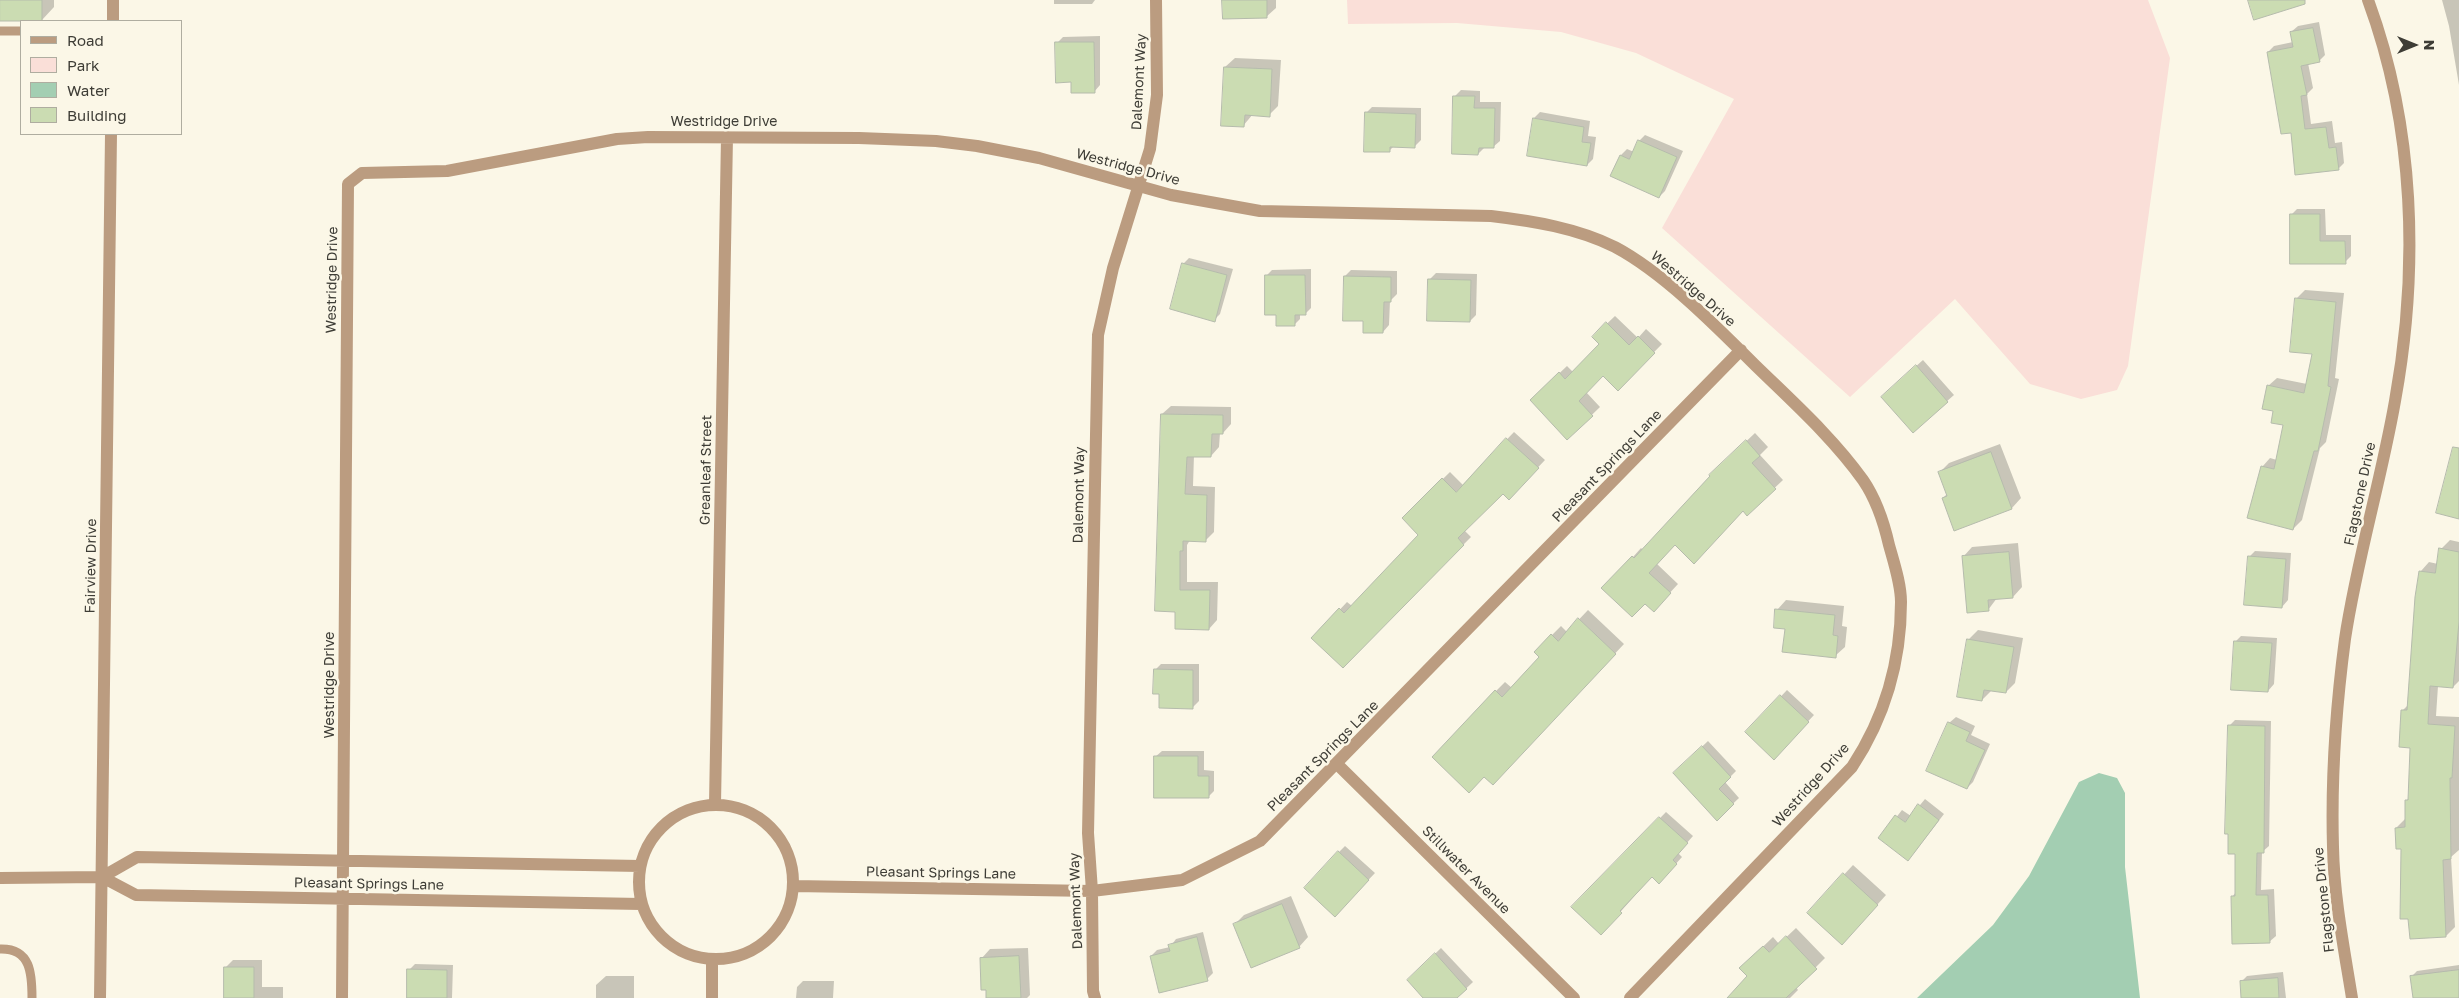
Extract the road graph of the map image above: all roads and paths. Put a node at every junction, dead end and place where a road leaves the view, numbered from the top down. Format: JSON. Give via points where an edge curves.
{"nodes":[{"id":1,"x":113,"y":0,"type":"edge"},
{"id":2,"x":1156,"y":0,"type":"edge"},
{"id":3,"x":2368,"y":0,"type":"edge"},
{"id":4,"x":113,"y":20,"type":"edge"},
{"id":5,"x":20,"y":31,"type":"edge"},
{"id":6,"x":0,"y":32,"type":"edge"},
{"id":7,"x":111,"y":135,"type":"edge"},
{"id":8,"x":727,"y":137,"type":"junction"},
{"id":9,"x":1139,"y":185,"type":"junction"},
{"id":10,"x":1741,"y":350,"type":"junction"},
{"id":11,"x":1337,"y":764,"type":"junction"},
{"id":12,"x":714,"y":804,"type":"junction"},
{"id":13,"x":344,"y":860,"type":"junction"},
{"id":14,"x":640,"y":866,"type":"junction"},
{"id":15,"x":102,"y":877,"type":"junction"},
{"id":16,"x":0,"y":878,"type":"edge"},
{"id":17,"x":794,"y":886,"type":"junction"},
{"id":18,"x":1092,"y":891,"type":"junction"},
{"id":19,"x":343,"y":899,"type":"junction"},
{"id":20,"x":641,"y":904,"type":"junction"},
{"id":21,"x":0,"y":949,"type":"edge"},
{"id":22,"x":712,"y":960,"type":"junction"},
{"id":23,"x":32,"y":998,"type":"edge"},
{"id":24,"x":100,"y":998,"type":"edge"},
{"id":25,"x":342,"y":998,"type":"edge"},
{"id":26,"x":712,"y":998,"type":"edge"},
{"id":27,"x":1095,"y":998,"type":"edge"},
{"id":28,"x":1574,"y":998,"type":"edge"},
{"id":29,"x":1630,"y":998,"type":"edge"},
{"id":30,"x":2352,"y":998,"type":"edge"}],
"edges":[{"from":1,"to":4,"type":"street"},
{"from":2,"to":9,"type":"street","name":"Dalemont Way","via":[[1157,95],[1150,149]]},
{"from":3,"to":30,"type":"street","name":"Flagstone Drive","via":[[2391,82],[2401,138],[2410,246],[2405,330],[2395,402],[2353,597],[2340,680],[2333,848],[2337,904]]},
{"from":5,"to":6,"type":"lane"},
{"from":7,"to":15,"type":"street","name":"Fairview Drive"},
{"from":8,"to":9,"type":"street","name":"Westridge Drive","via":[[936,140],[1039,158]]},
{"from":8,"to":12,"type":"street","name":"Greanleaf Street"},
{"from":8,"to":13,"type":"street","name":"Westridge Drive","via":[[617,139],[447,171],[362,173],[348,184]]},
{"from":9,"to":10,"type":"street","name":"Westridge Drive","via":[[1212,204],[1260,211],[1491,216],[1571,230],[1614,247],[1651,270]]},
{"from":9,"to":18,"type":"street","name":"Dalemont Way","via":[[1113,268],[1098,335],[1089,805]]},
{"from":10,"to":11,"type":"street","name":"Pleasant Springs Lane"},
{"from":10,"to":29,"type":"street","name":"Westridge Drive","via":[[1828,436],[1864,482],[1883,521],[1894,560],[1902,600],[1898,641],[1888,695],[1870,739],[1852,767]]},
{"from":11,"to":18,"type":"street","name":"Pleasant Springs Lane","via":[[1260,841],[1182,880]]},
{"from":11,"to":28,"type":"street","name":"Stillwater Avenue"},
{"from":12,"to":14,"type":"street","via":[[689,809],[666,822],[649,842]]},
{"from":12,"to":17,"type":"street","via":[[740,807],[762,819],[780,837],[791,860]]},
{"from":13,"to":14,"type":"street","name":"Pleasant Springs Lane"},
{"from":13,"to":15,"type":"street","name":"Pleasant Springs Lane","via":[[137,856]]},
{"from":13,"to":19,"type":"street"},
{"from":14,"to":20,"type":"street"},
{"from":15,"to":16,"type":"street","name":"Pleasant Springs Lane"},
{"from":15,"to":19,"type":"street","name":"Pleasant Springs Lane","via":[[136,895]]},
{"from":15,"to":24,"type":"street","name":"Fairview Drive"},
{"from":17,"to":18,"type":"street","name":"Pleasant Springs Lane"},
{"from":17,"to":22,"type":"street","via":[[789,910],[777,931],[759,948],[736,958]]},
{"from":18,"to":27,"type":"street","name":"Dalemont Way","via":[[1092,990]]},
{"from":19,"to":20,"type":"street","name":"Pleasant Springs Lane"},
{"from":19,"to":25,"type":"street"},
{"from":20,"to":22,"type":"street","via":[[651,926],[668,943],[688,955]]},
{"from":21,"to":23,"type":"lane","via":[[10,948],[24,957],[32,974]]},
{"from":22,"to":26,"type":"street"}]}
